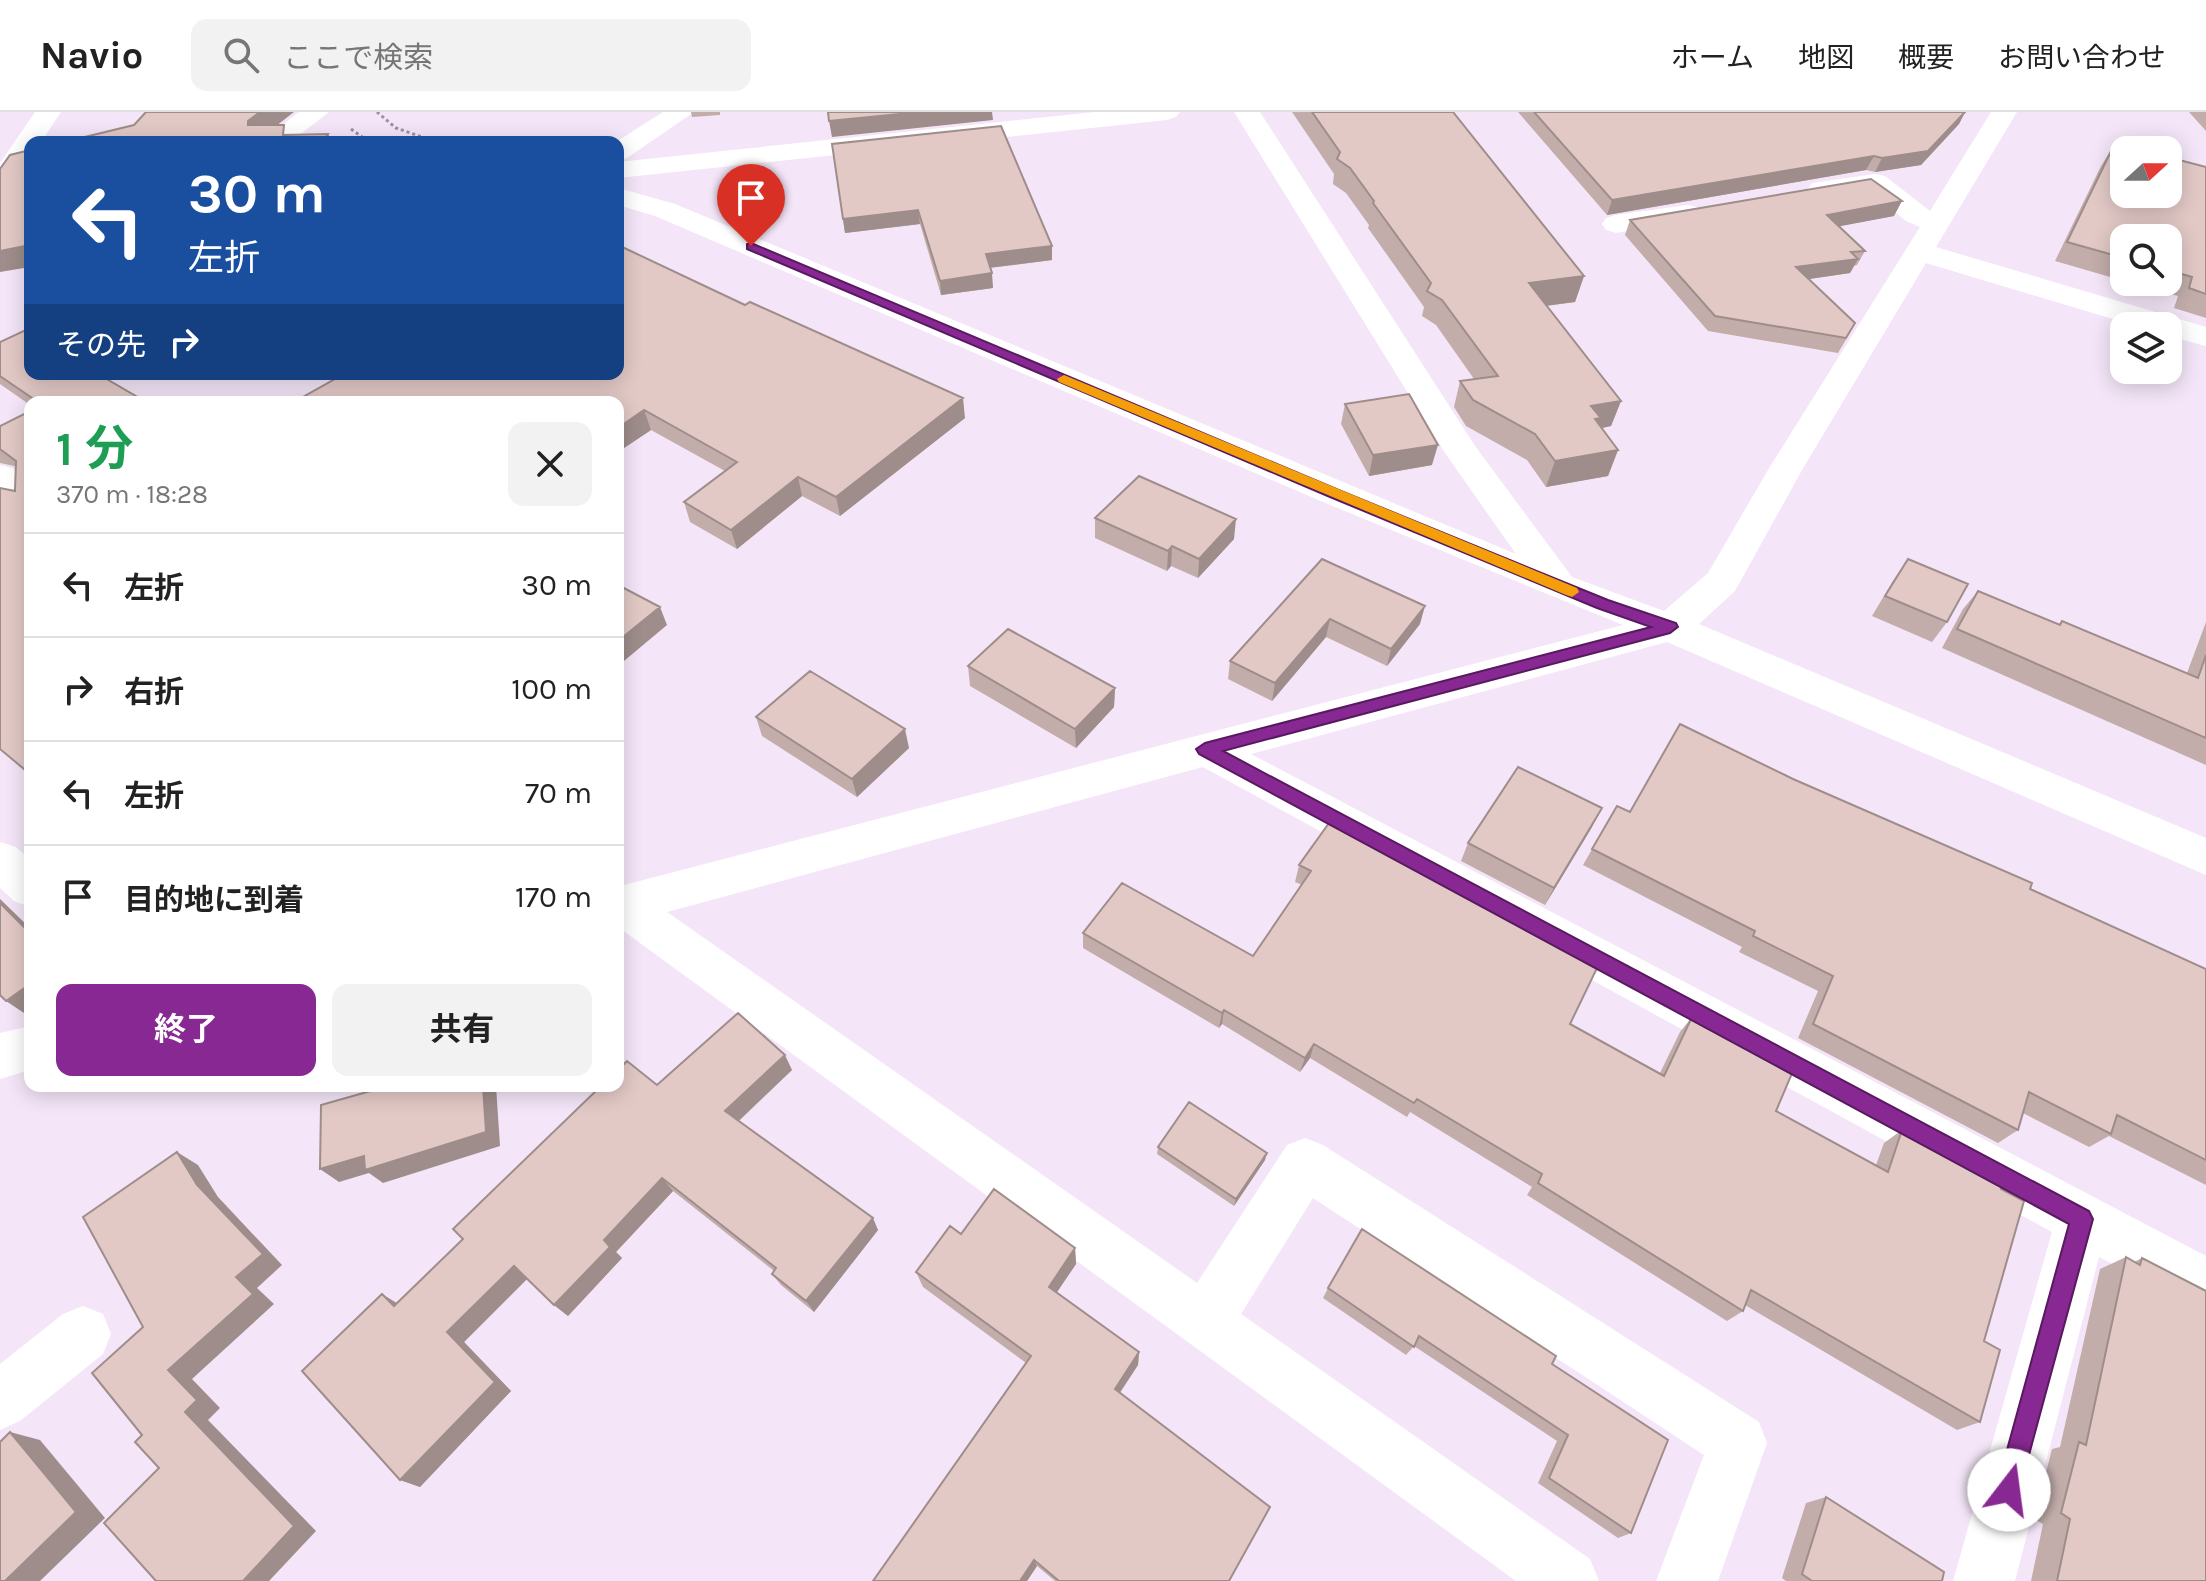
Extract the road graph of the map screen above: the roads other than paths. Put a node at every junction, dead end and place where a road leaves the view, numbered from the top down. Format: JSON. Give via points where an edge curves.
{"nodes":[{"id":1,"x":316,"y":112,"type":"edge"},
{"id":2,"x":681,"y":112,"type":"edge"},
{"id":3,"x":1167,"y":112,"type":"edge"},
{"id":4,"x":1247,"y":112,"type":"edge"},
{"id":5,"x":2004,"y":112,"type":"edge"},
{"id":6,"x":282,"y":136,"type":"edge"},
{"id":7,"x":624,"y":148,"type":"edge"},
{"id":8,"x":23,"y":158,"type":"edge"},
{"id":9,"x":624,"y":169,"type":"edge"},
{"id":10,"x":0,"y":183,"type":"edge"},
{"id":11,"x":1791,"y":195,"type":"edge"},
{"id":12,"x":624,"y":198,"type":"edge"},
{"id":13,"x":1714,"y":209,"type":"edge"},
{"id":14,"x":1616,"y":224,"type":"dead end"},
{"id":15,"x":1929,"y":238,"type":"junction"},
{"id":16,"x":2206,"y":337,"type":"edge"},
{"id":17,"x":0,"y":476,"type":"edge"},
{"id":18,"x":24,"y":492,"type":"edge"},
{"id":19,"x":1559,"y":586,"type":"junction"},
{"id":20,"x":1670,"y":627,"type":"junction"},
{"id":21,"x":1205,"y":749,"type":"junction"},
{"id":22,"x":2206,"y":857,"type":"edge"},
{"id":23,"x":0,"y":860,"type":"edge"},
{"id":24,"x":24,"y":882,"type":"edge"},
{"id":25,"x":624,"y":903,"type":"edge"},
{"id":26,"x":624,"y":908,"type":"edge"},
{"id":27,"x":24,"y":1050,"type":"edge"},
{"id":28,"x":0,"y":1056,"type":"edge"},
{"id":29,"x":2082,"y":1219,"type":"junction"},
{"id":30,"x":2206,"y":1286,"type":"edge"},
{"id":31,"x":1204,"y":1322,"type":"junction"},
{"id":32,"x":83,"y":1334,"type":"dead end"},
{"id":33,"x":0,"y":1401,"type":"edge"},
{"id":34,"x":1568,"y":1581,"type":"edge"},
{"id":35,"x":1687,"y":1581,"type":"edge"},
{"id":36,"x":1984,"y":1581,"type":"edge"}],
"edges":[{"from":1,"to":6,"type":"street"},
{"from":2,"to":7,"type":"street"},
{"from":3,"to":9,"type":"street"},
{"from":4,"to":19,"type":"street","via":[[1462,453]]},
{"from":5,"to":15,"type":"street"},
{"from":8,"to":10,"type":"street"},
{"from":11,"to":15,"type":"street","via":[[1875,182],[1916,215]]},
{"from":12,"to":19,"type":"street","via":[[685,218]]},
{"from":13,"to":14,"type":"street"},
{"from":15,"to":16,"type":"street"},
{"from":15,"to":20,"type":"street","via":[[1722,582]]},
{"from":17,"to":18,"type":"street"},
{"from":19,"to":20,"type":"street"},
{"from":20,"to":21,"type":"street"},
{"from":20,"to":22,"type":"street"},
{"from":21,"to":25,"type":"street"},
{"from":21,"to":29,"type":"street"},
{"from":23,"to":24,"type":"street"},
{"from":26,"to":31,"type":"street"},
{"from":27,"to":28,"type":"street"},
{"from":29,"to":30,"type":"street"},
{"from":29,"to":36,"type":"street"},
{"from":31,"to":34,"type":"street"},
{"from":31,"to":35,"type":"street","via":[[1305,1163],[1738,1443]]},
{"from":32,"to":33,"type":"street"}]}
